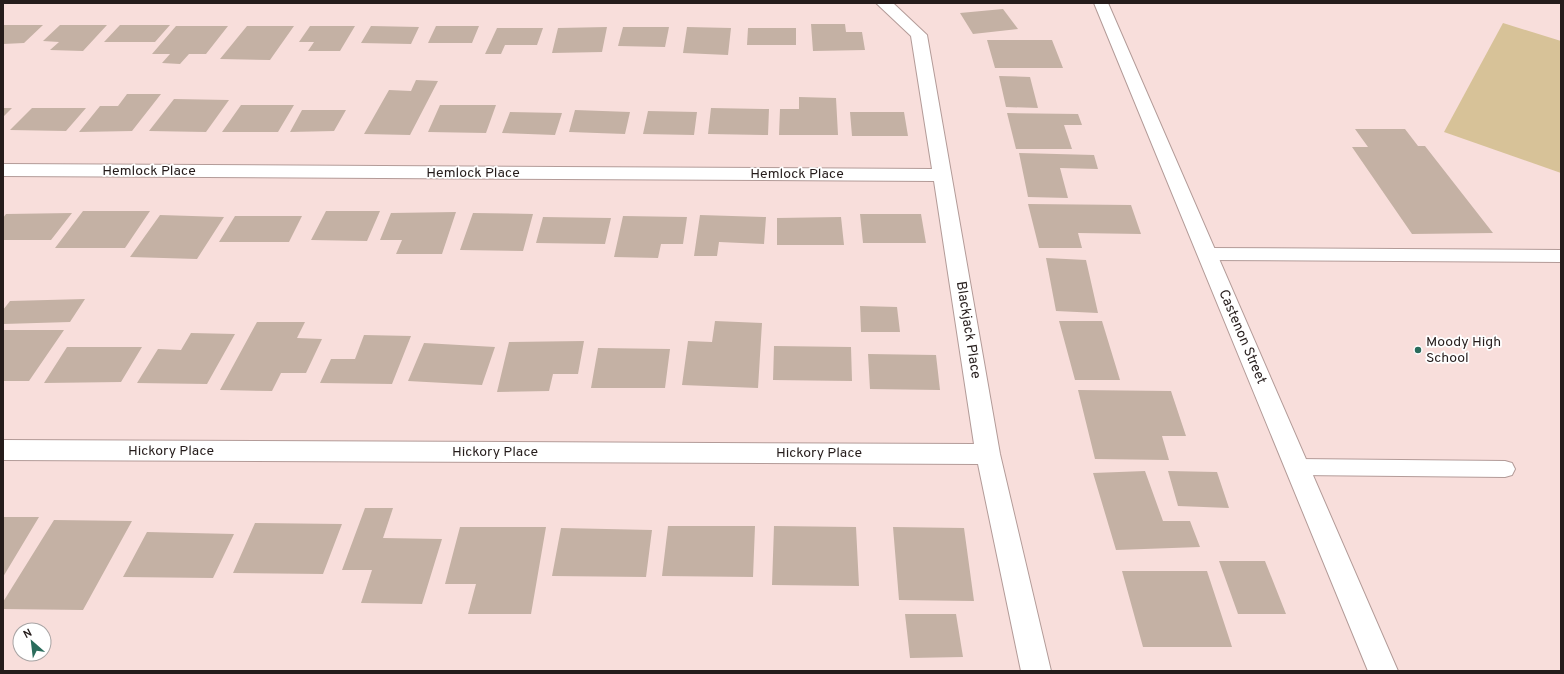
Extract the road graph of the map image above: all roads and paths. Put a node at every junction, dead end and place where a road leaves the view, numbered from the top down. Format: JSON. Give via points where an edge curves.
{"nodes":[{"id":1,"x":883,"y":3,"type":"edge"},
{"id":2,"x":1101,"y":3,"type":"edge"},
{"id":3,"x":3,"y":170,"type":"edge"},
{"id":4,"x":942,"y":175,"type":"junction"},
{"id":5,"x":1207,"y":254,"type":"junction"},
{"id":6,"x":1561,"y":256,"type":"edge"},
{"id":7,"x":3,"y":450,"type":"edge"},
{"id":8,"x":988,"y":454,"type":"junction"},
{"id":9,"x":1297,"y":467,"type":"junction"},
{"id":10,"x":1505,"y":469,"type":"dead end"},
{"id":11,"x":1036,"y":671,"type":"edge"},
{"id":12,"x":1383,"y":671,"type":"edge"}],
"edges":[{"from":1,"to":4,"type":"street","name":"Blackjack Place","via":[[919,35]]},
{"from":2,"to":5,"type":"street","name":"Castenon Street"},
{"from":3,"to":4,"type":"street","name":"Hemlock Place"},
{"from":4,"to":8,"type":"street","name":"Blackjack Place"},
{"from":5,"to":6,"type":"lane"},
{"from":5,"to":9,"type":"street","name":"Castenon Street"},
{"from":7,"to":8,"type":"street","name":"Hickory Place"},
{"from":8,"to":11,"type":"street","name":"Blackjack Place"},
{"from":9,"to":10,"type":"lane"},
{"from":9,"to":12,"type":"street","name":"Castenon Street"}]}
